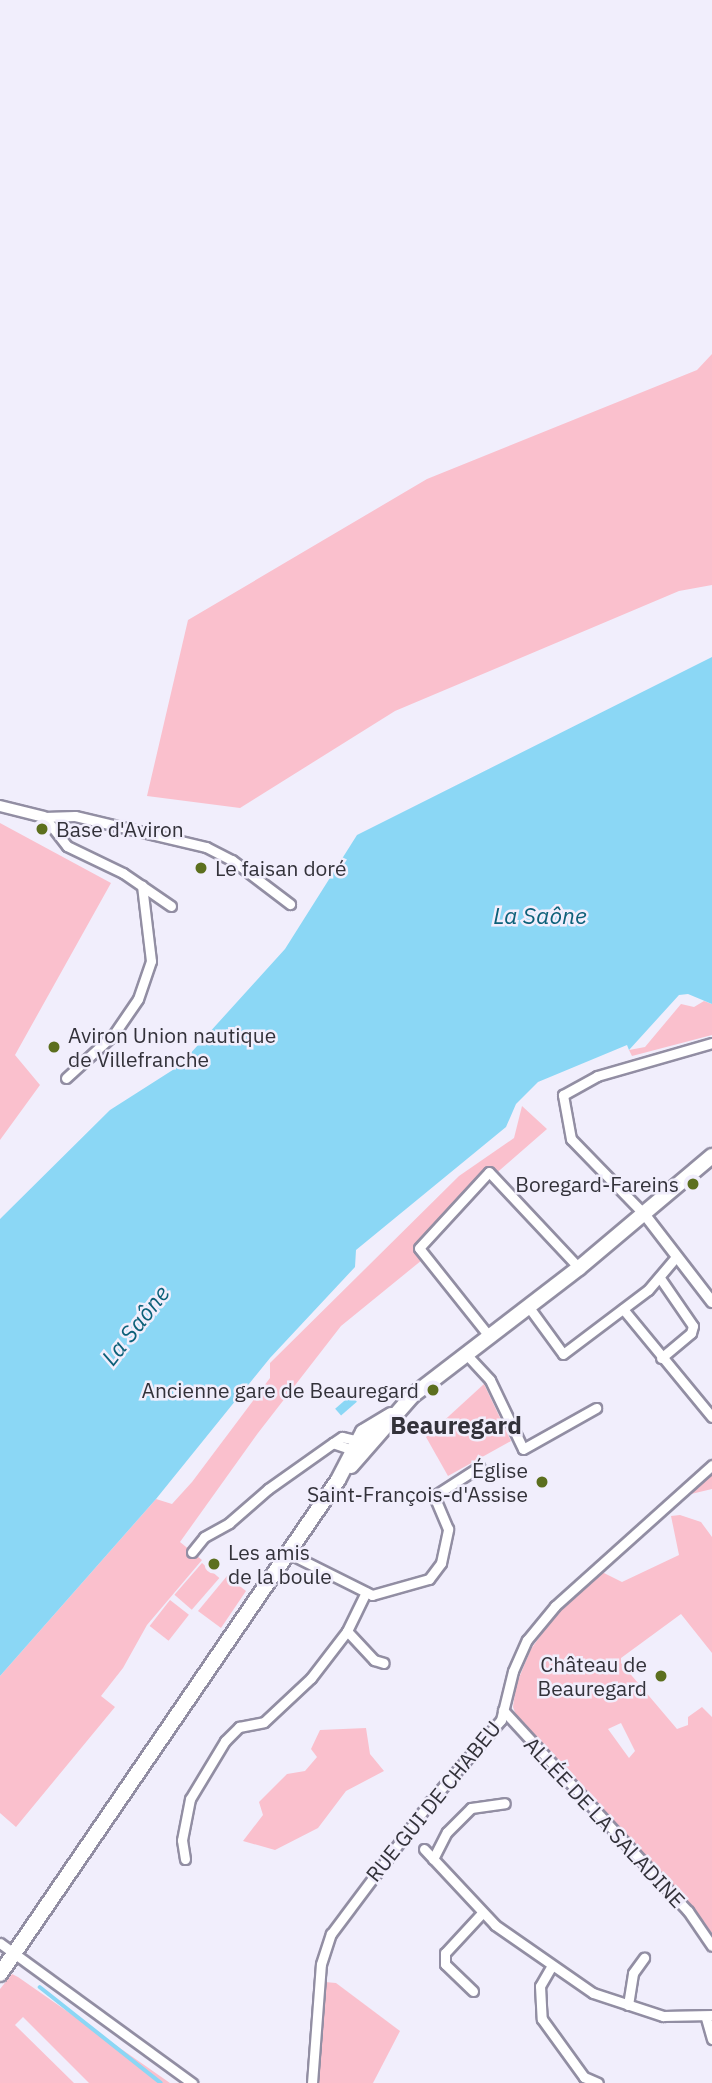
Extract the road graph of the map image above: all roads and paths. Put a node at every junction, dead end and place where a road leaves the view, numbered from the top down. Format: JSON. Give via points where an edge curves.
{"nodes":[{"id":1,"x":0,"y":806,"type":"edge"},
{"id":2,"x":44,"y":817,"type":"junction"},
{"id":3,"x":142,"y":886,"type":"junction"},
{"id":4,"x":290,"y":904,"type":"dead end"},
{"id":5,"x":171,"y":906,"type":"dead end"},
{"id":6,"x":712,"y":1043,"type":"edge"},
{"id":7,"x":66,"y":1078,"type":"dead end"},
{"id":8,"x":712,"y":1156,"type":"edge"},
{"id":9,"x":645,"y":1215,"type":"junction"},
{"id":10,"x":676,"y":1257,"type":"junction"},
{"id":11,"x":579,"y":1268,"type":"junction"},
{"id":12,"x":660,"y":1278,"type":"junction"},
{"id":13,"x":712,"y":1302,"type":"edge"},
{"id":14,"x":528,"y":1306,"type":"junction"},
{"id":15,"x":623,"y":1309,"type":"junction"},
{"id":16,"x":489,"y":1336,"type":"junction"},
{"id":17,"x":466,"y":1354,"type":"junction"},
{"id":18,"x":661,"y":1358,"type":"junction"},
{"id":19,"x":596,"y":1408,"type":"dead end"},
{"id":20,"x":712,"y":1417,"type":"edge"},
{"id":21,"x":359,"y":1447,"type":"junction"},
{"id":22,"x":712,"y":1465,"type":"edge"},
{"id":23,"x":480,"y":1466,"type":"dead end"},
{"id":24,"x":192,"y":1552,"type":"dead end"},
{"id":25,"x":288,"y":1553,"type":"junction"},
{"id":26,"x":366,"y":1592,"type":"junction"},
{"id":27,"x":347,"y":1631,"type":"junction"},
{"id":28,"x":384,"y":1663,"type":"dead end"},
{"id":29,"x":502,"y":1715,"type":"junction"},
{"id":30,"x":505,"y":1803,"type":"dead end"},
{"id":31,"x":424,"y":1849,"type":"dead end"},
{"id":32,"x":185,"y":1859,"type":"dead end"},
{"id":33,"x":433,"y":1859,"type":"junction"},
{"id":34,"x":482,"y":1913,"type":"junction"},
{"id":35,"x":0,"y":1943,"type":"edge"},
{"id":36,"x":712,"y":1947,"type":"edge"},
{"id":37,"x":14,"y":1956,"type":"junction"},
{"id":38,"x":644,"y":1958,"type":"dead end"},
{"id":39,"x":551,"y":1967,"type":"junction"},
{"id":40,"x":0,"y":1974,"type":"edge"},
{"id":41,"x":473,"y":1991,"type":"dead end"},
{"id":42,"x":628,"y":2006,"type":"junction"},
{"id":43,"x":709,"y":2017,"type":"edge"},
{"id":44,"x":712,"y":2039,"type":"edge"},
{"id":45,"x":192,"y":2083,"type":"edge"},
{"id":46,"x":312,"y":2083,"type":"edge"},
{"id":47,"x":598,"y":2083,"type":"edge"}],
"edges":[{"from":1,"to":2,"type":"street"},
{"from":2,"to":3,"type":"street","via":[[67,846]]},
{"from":2,"to":4,"type":"street","via":[[75,816],[206,847],[232,860]]},
{"from":3,"to":5,"type":"street"},
{"from":3,"to":7,"type":"street","via":[[151,961],[138,999],[114,1034]]},
{"from":6,"to":9,"type":"street","via":[[597,1076],[563,1096],[571,1139]]},
{"from":8,"to":9,"type":"main road"},
{"from":9,"to":10,"type":"street"},
{"from":9,"to":11,"type":"main road"},
{"from":10,"to":12,"type":"street"},
{"from":10,"to":13,"type":"street"},
{"from":11,"to":14,"type":"main road"},
{"from":11,"to":16,"type":"street","via":[[489,1172],[419,1248]]},
{"from":12,"to":15,"type":"street"},
{"from":12,"to":18,"type":"street","via":[[693,1326],[691,1333]]},
{"from":14,"to":15,"type":"street","via":[[563,1354]]},
{"from":14,"to":16,"type":"main road"},
{"from":15,"to":18,"type":"street"},
{"from":16,"to":17,"type":"main road"},
{"from":17,"to":19,"type":"street","via":[[492,1384],[523,1449]]},
{"from":17,"to":21,"type":"main road","via":[[363,1433]]},
{"from":18,"to":20,"type":"street"},
{"from":21,"to":24,"type":"street","via":[[342,1437],[204,1537]]},
{"from":21,"to":25,"type":"main road"},
{"from":22,"to":29,"type":"street","name":"RUE GUI DE CHABEU","via":[[555,1606],[527,1640]]},
{"from":23,"to":26,"type":"street","via":[[434,1496],[448,1529],[441,1563],[429,1579],[372,1595]]},
{"from":25,"to":26,"type":"street"},
{"from":25,"to":37,"type":"main road"},
{"from":26,"to":27,"type":"street"},
{"from":27,"to":28,"type":"street","via":[[374,1660]]},
{"from":27,"to":32,"type":"street","via":[[285,1705],[264,1722],[239,1727],[225,1741],[190,1799],[182,1840]]},
{"from":29,"to":36,"type":"street","name":"ALLÉE DE LA SALADINE","via":[[688,1911]]},
{"from":29,"to":46,"type":"street","name":"RUE GUI DE CHABEU","via":[[331,1934],[321,1964]]},
{"from":30,"to":33,"type":"street","via":[[471,1808],[447,1832]]},
{"from":31,"to":33,"type":"street"},
{"from":33,"to":34,"type":"street"},
{"from":34,"to":39,"type":"street"},
{"from":34,"to":41,"type":"street","via":[[445,1953],[444,1964]]},
{"from":35,"to":37,"type":"street"},
{"from":37,"to":40,"type":"main road"},
{"from":37,"to":45,"type":"street"},
{"from":38,"to":42,"type":"street","via":[[633,1973]]},
{"from":39,"to":42,"type":"street","via":[[593,1993]]},
{"from":39,"to":47,"type":"street","via":[[540,1986],[542,2019],[584,2077]]},
{"from":42,"to":43,"type":"street","via":[[663,2016]]},
{"from":43,"to":44,"type":"street"}]}
